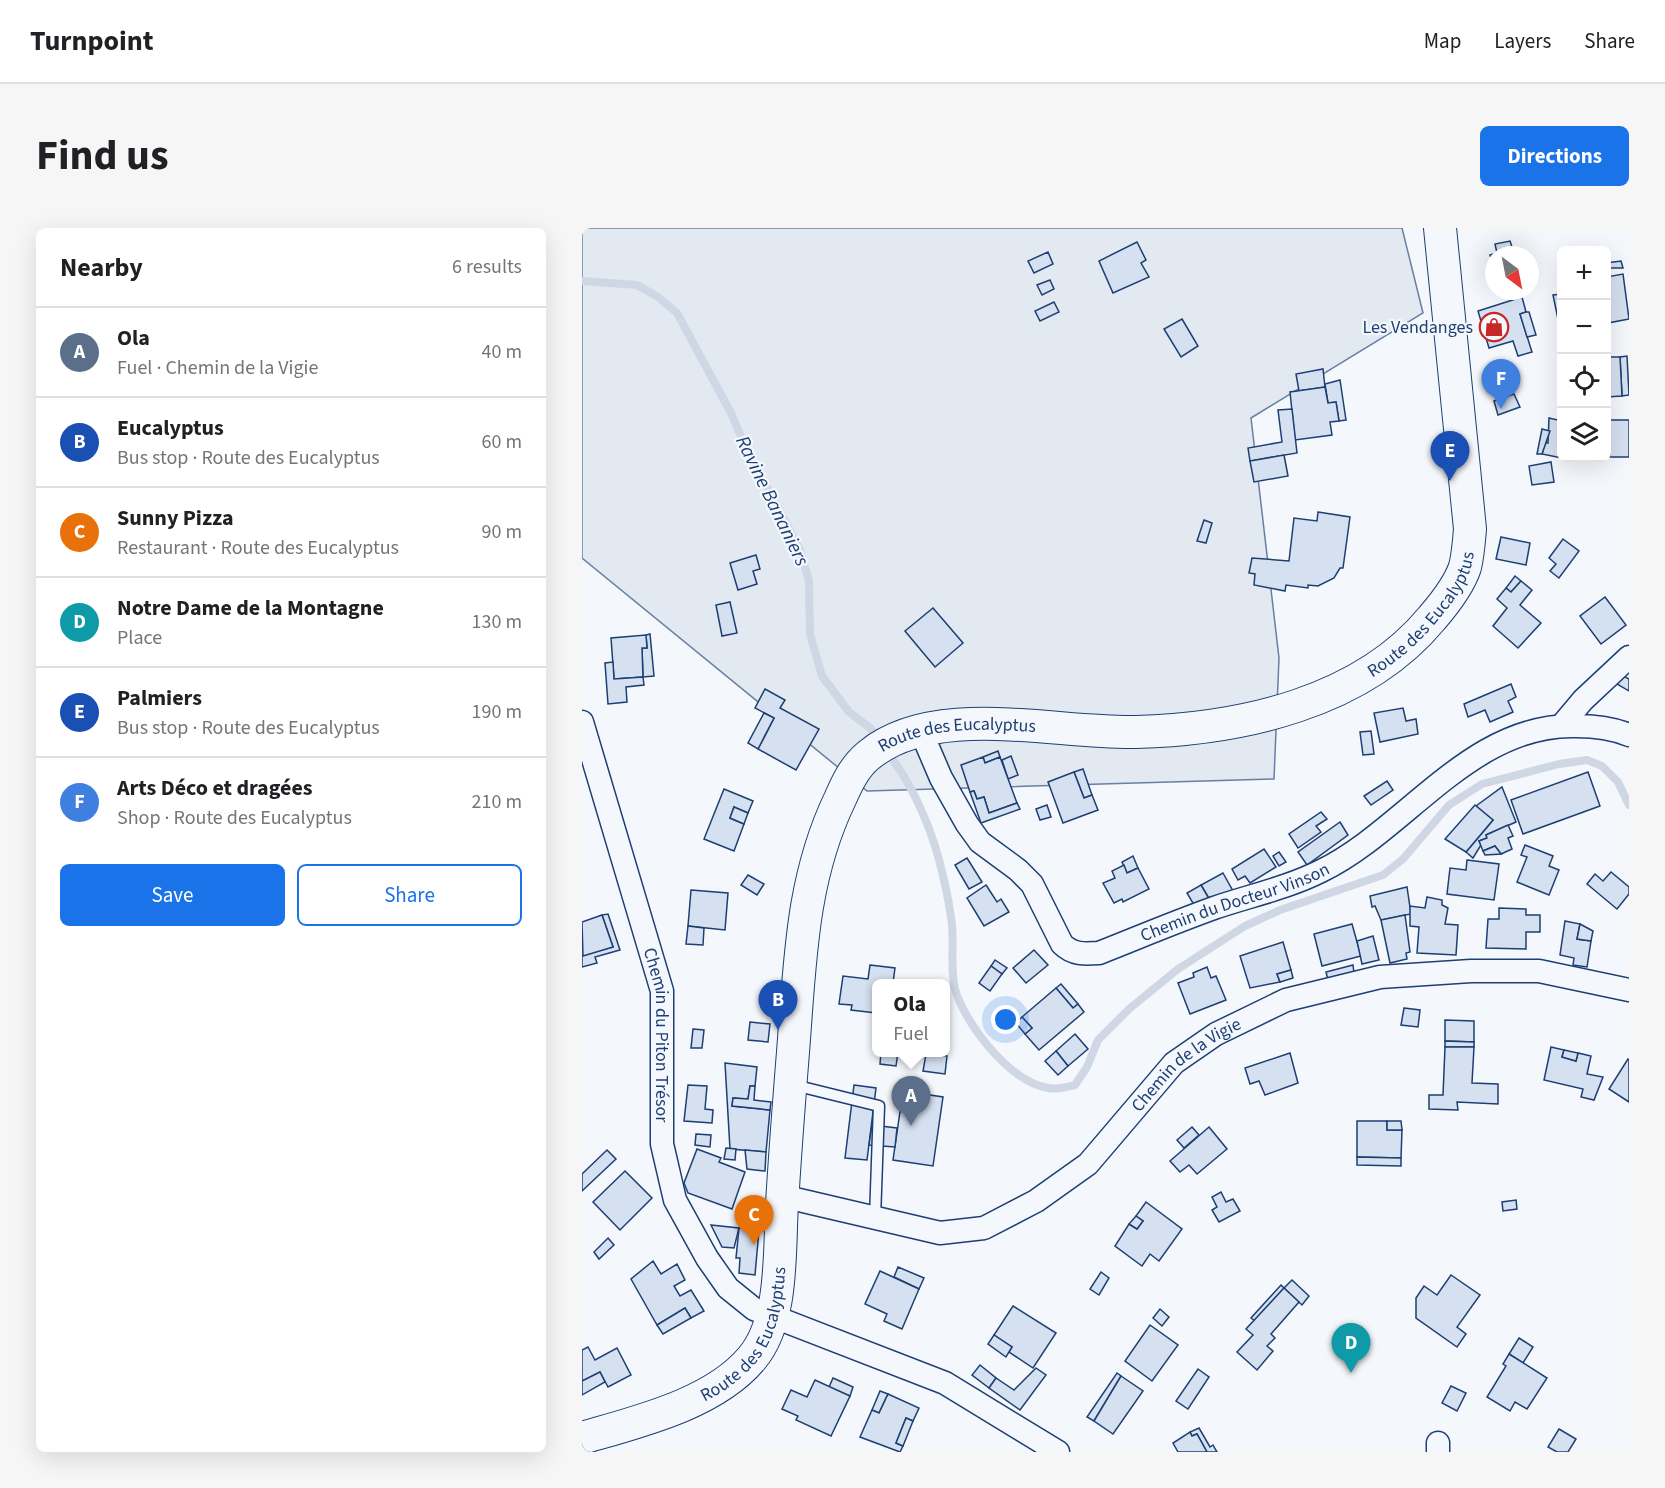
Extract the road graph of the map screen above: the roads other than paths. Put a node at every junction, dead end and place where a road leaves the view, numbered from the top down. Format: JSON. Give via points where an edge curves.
{"nodes":[{"id":1,"x":1440,"y":228,"type":"edge"},
{"id":2,"x":1629,"y":657,"type":"edge"},
{"id":3,"x":582,"y":722,"type":"edge"},
{"id":4,"x":1562,"y":725,"type":"junction"},
{"id":5,"x":911,"y":732,"type":"junction"},
{"id":6,"x":1629,"y":735,"type":"edge"},
{"id":7,"x":1629,"y":990,"type":"edge"},
{"id":8,"x":791,"y":1085,"type":"junction"},
{"id":9,"x":782,"y":1196,"type":"junction"},
{"id":10,"x":875,"y":1218,"type":"junction"},
{"id":11,"x":773,"y":1317,"type":"junction"},
{"id":12,"x":582,"y":1438,"type":"edge"},
{"id":13,"x":1058,"y":1452,"type":"edge"}],
"edges":[{"from":1,"to":5,"type":"main road","name":"Route des Eucalyptus","via":[[1470,529],[1464,568],[1446,601],[1423,629],[1360,679],[1321,698],[1257,717],[1136,732],[961,723]]},
{"from":2,"to":4,"type":"street"},
{"from":3,"to":11,"type":"street","name":"Chemin du Piton Trésor","via":[[662,991],[662,1144],[675,1200],[728,1288],[754,1309]]},
{"from":4,"to":5,"type":"street","name":"Chemin du Docteur Vinson","via":[[1521,735],[1452,773],[1362,845],[1319,872],[1099,953],[1082,954],[1069,951],[1062,944],[1032,884],[980,842]]},
{"from":4,"to":6,"type":"street","name":"Chemin du Docteur Vinson","via":[[1606,727]]},
{"from":5,"to":8,"type":"main road","name":"Route des Eucalyptus","via":[[869,755],[856,769],[823,835],[804,915]]},
{"from":7,"to":10,"type":"street","name":"Chemin de la Vigie","via":[[1539,971],[1471,971],[1380,977],[1286,1000],[1216,1034],[1174,1063],[1088,1164],[1036,1201],[984,1228],[939,1233]]},
{"from":8,"to":9,"type":"main road","name":"Route des Eucalyptus"},
{"from":8,"to":10,"type":"lane","via":[[879,1106]]},
{"from":9,"to":10,"type":"street","name":"Chemin de la Vigie"},
{"from":9,"to":11,"type":"main road","name":"Route des Eucalyptus"},
{"from":11,"to":12,"type":"main road","name":"Route des Eucalyptus","via":[[752,1359],[722,1383],[658,1416]]},
{"from":11,"to":13,"type":"street","name":"Chemin du Piton Trésor","via":[[945,1383]]}]}
